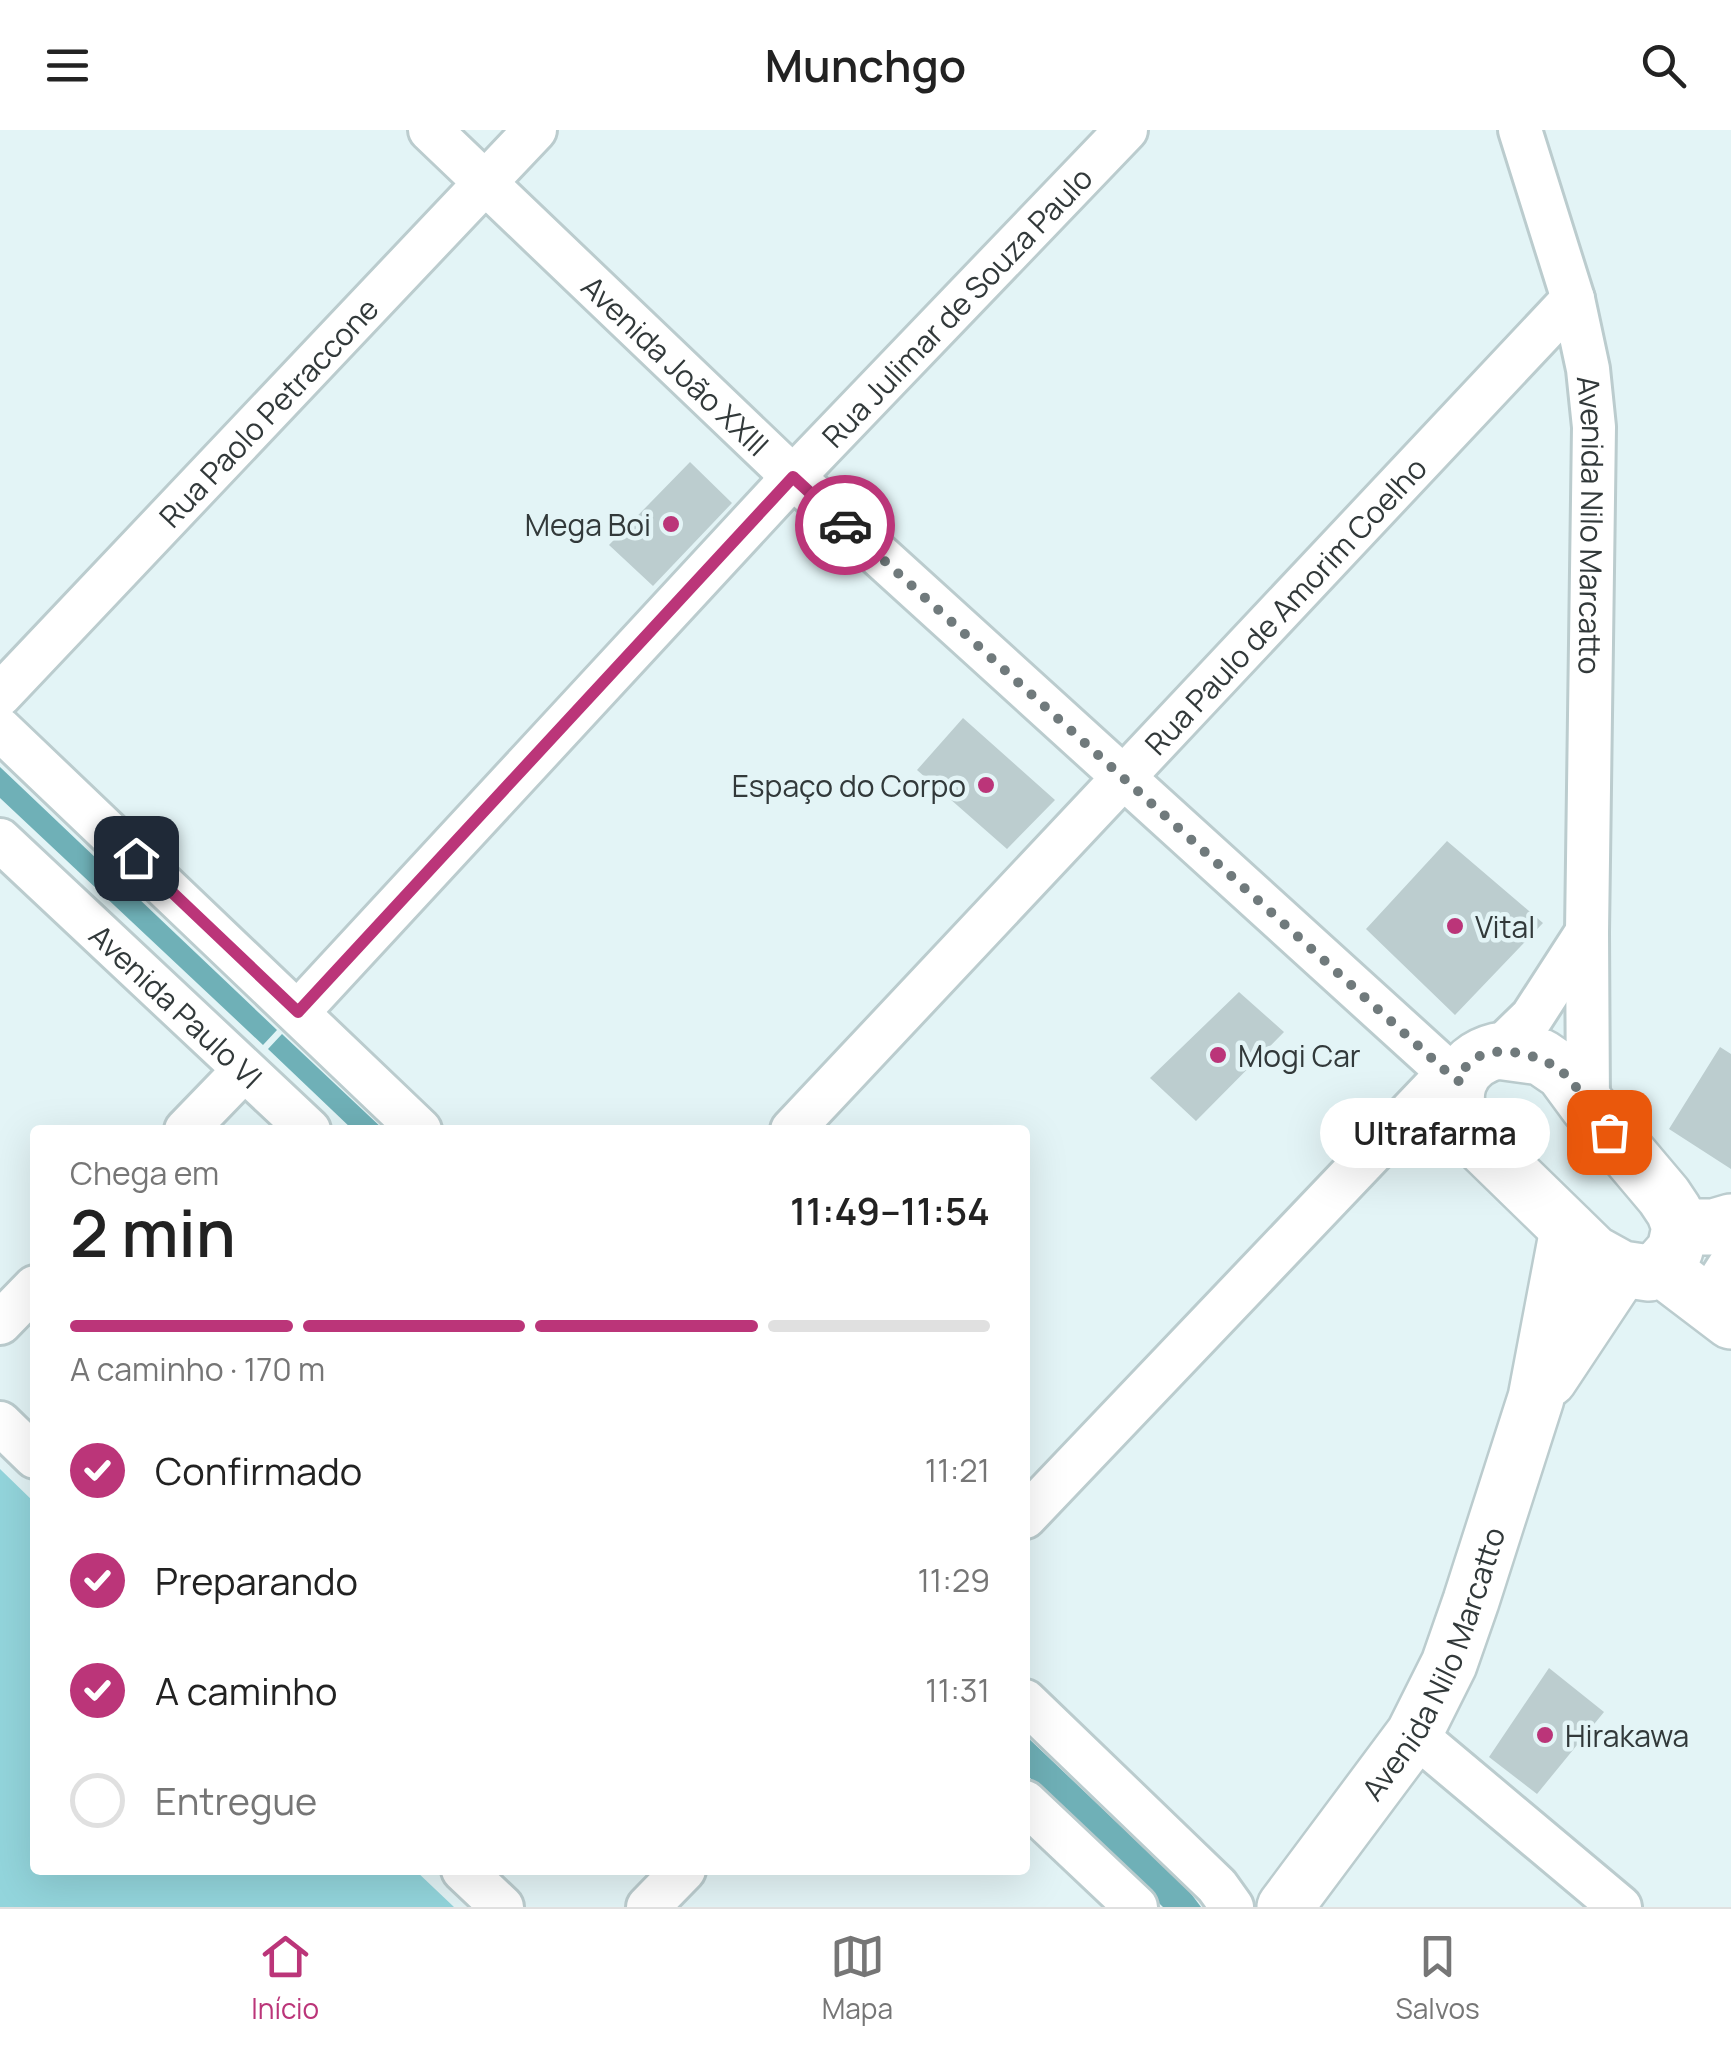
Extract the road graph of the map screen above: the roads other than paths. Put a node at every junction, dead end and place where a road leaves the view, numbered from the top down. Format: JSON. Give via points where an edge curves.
{"nodes":[{"id":1,"x":430,"y":130,"type":"edge"},
{"id":2,"x":535,"y":130,"type":"edge"},
{"id":3,"x":1126,"y":130,"type":"edge"},
{"id":4,"x":1520,"y":130,"type":"edge"},
{"id":5,"x":486,"y":183,"type":"junction"},
{"id":6,"x":1573,"y":299,"type":"junction"},
{"id":7,"x":793,"y":477,"type":"junction"},
{"id":8,"x":0,"y":695,"type":"edge"},
{"id":9,"x":0,"y":730,"type":"edge"},
{"id":10,"x":1123,"y":776,"type":"junction"},
{"id":11,"x":0,"y":840,"type":"edge"},
{"id":12,"x":1587,"y":932,"type":"junction"},
{"id":13,"x":298,"y":1012,"type":"junction"},
{"id":14,"x":1468,"y":1069,"type":"junction"},
{"id":15,"x":244,"y":1070,"type":"junction"},
{"id":16,"x":1588,"y":1106,"type":"junction"},
{"id":17,"x":191,"y":1125,"type":"edge"},
{"id":18,"x":304,"y":1125,"type":"edge"},
{"id":19,"x":415,"y":1125,"type":"edge"},
{"id":20,"x":797,"y":1125,"type":"edge"},
{"id":21,"x":1568,"y":1229,"type":"junction"},
{"id":22,"x":1673,"y":1246,"type":"edge"},
{"id":23,"x":30,"y":1291,"type":"edge"},
{"id":24,"x":1723,"y":1295,"type":"edge"},
{"id":25,"x":0,"y":1323,"type":"edge"},
{"id":26,"x":1536,"y":1398,"type":"junction"},
{"id":27,"x":0,"y":1423,"type":"edge"},
{"id":28,"x":30,"y":1452,"type":"edge"},
{"id":29,"x":1030,"y":1512,"type":"edge"},
{"id":30,"x":1030,"y":1706,"type":"edge"},
{"id":31,"x":1414,"y":1734,"type":"junction"},
{"id":32,"x":1030,"y":1807,"type":"edge"},
{"id":33,"x":468,"y":1875,"type":"edge"},
{"id":34,"x":679,"y":1875,"type":"edge"},
{"id":35,"x":502,"y":1907,"type":"edge"},
{"id":36,"x":648,"y":1907,"type":"edge"},
{"id":37,"x":1136,"y":1907,"type":"edge"},
{"id":38,"x":1232,"y":1907,"type":"edge"},
{"id":39,"x":1285,"y":1907,"type":"edge"},
{"id":40,"x":1620,"y":1907,"type":"edge"}],
"edges":[{"from":1,"to":5,"type":"street","name":"Avenida João XXIII"},
{"from":2,"to":5,"type":"street","name":"Rua Paolo Petraccone"},
{"from":3,"to":7,"type":"street","name":"Rua Julimar de Souza Paulo"},
{"from":4,"to":6,"type":"street","name":"Avenida Nilo Marcatto"},
{"from":5,"to":7,"type":"street","name":"Avenida João XXIII"},
{"from":5,"to":8,"type":"street","name":"Rua Paolo Petraccone"},
{"from":6,"to":10,"type":"street","name":"Rua Paulo de Amorim Coelho"},
{"from":6,"to":12,"type":"street","name":"Avenida Nilo Marcatto","via":[[1594,427]]},
{"from":7,"to":10,"type":"street","name":"Avenida João XXIII"},
{"from":7,"to":13,"type":"street","name":"Rua Julimar de Souza Paulo"},
{"from":9,"to":13,"type":"street"},
{"from":10,"to":14,"type":"street","name":"Avenida João XXIII"},
{"from":10,"to":20,"type":"street","name":"Rua Paulo de Amorim Coelho"},
{"from":11,"to":15,"type":"street","name":"Avenida Paulo VI"},
{"from":12,"to":14,"type":"street","via":[[1532,1017]]},
{"from":12,"to":16,"type":"street","name":"Avenida Nilo Marcatto"},
{"from":13,"to":19,"type":"street"},
{"from":14,"to":16,"type":"main road","via":[[1540,1057],[1563,1072]]},
{"from":14,"to":21,"type":"main road","via":[[1456,1096],[1460,1120]]},
{"from":14,"to":29,"type":"street"},
{"from":15,"to":17,"type":"street"},
{"from":15,"to":18,"type":"street","name":"Avenida Paulo VI"},
{"from":16,"to":22,"type":"main road","via":[[1674,1211]]},
{"from":21,"to":22,"type":"main road","via":[[1593,1253]]},
{"from":21,"to":26,"type":"main road","name":"Avenida Nilo Marcatto"},
{"from":22,"to":24,"type":"main road"},
{"from":22,"to":26,"type":"main road","name":"Avenida Nilo Marcatto"},
{"from":23,"to":25,"type":"street"},
{"from":26,"to":31,"type":"main road","name":"Avenida Nilo Marcatto","via":[[1454,1648]]},
{"from":27,"to":28,"type":"street"},
{"from":30,"to":38,"type":"street"},
{"from":31,"to":39,"type":"main road","name":"Avenida Nilo Marcatto"},
{"from":31,"to":40,"type":"street"},
{"from":32,"to":37,"type":"street"},
{"from":33,"to":35,"type":"street"},
{"from":34,"to":36,"type":"street"}]}
